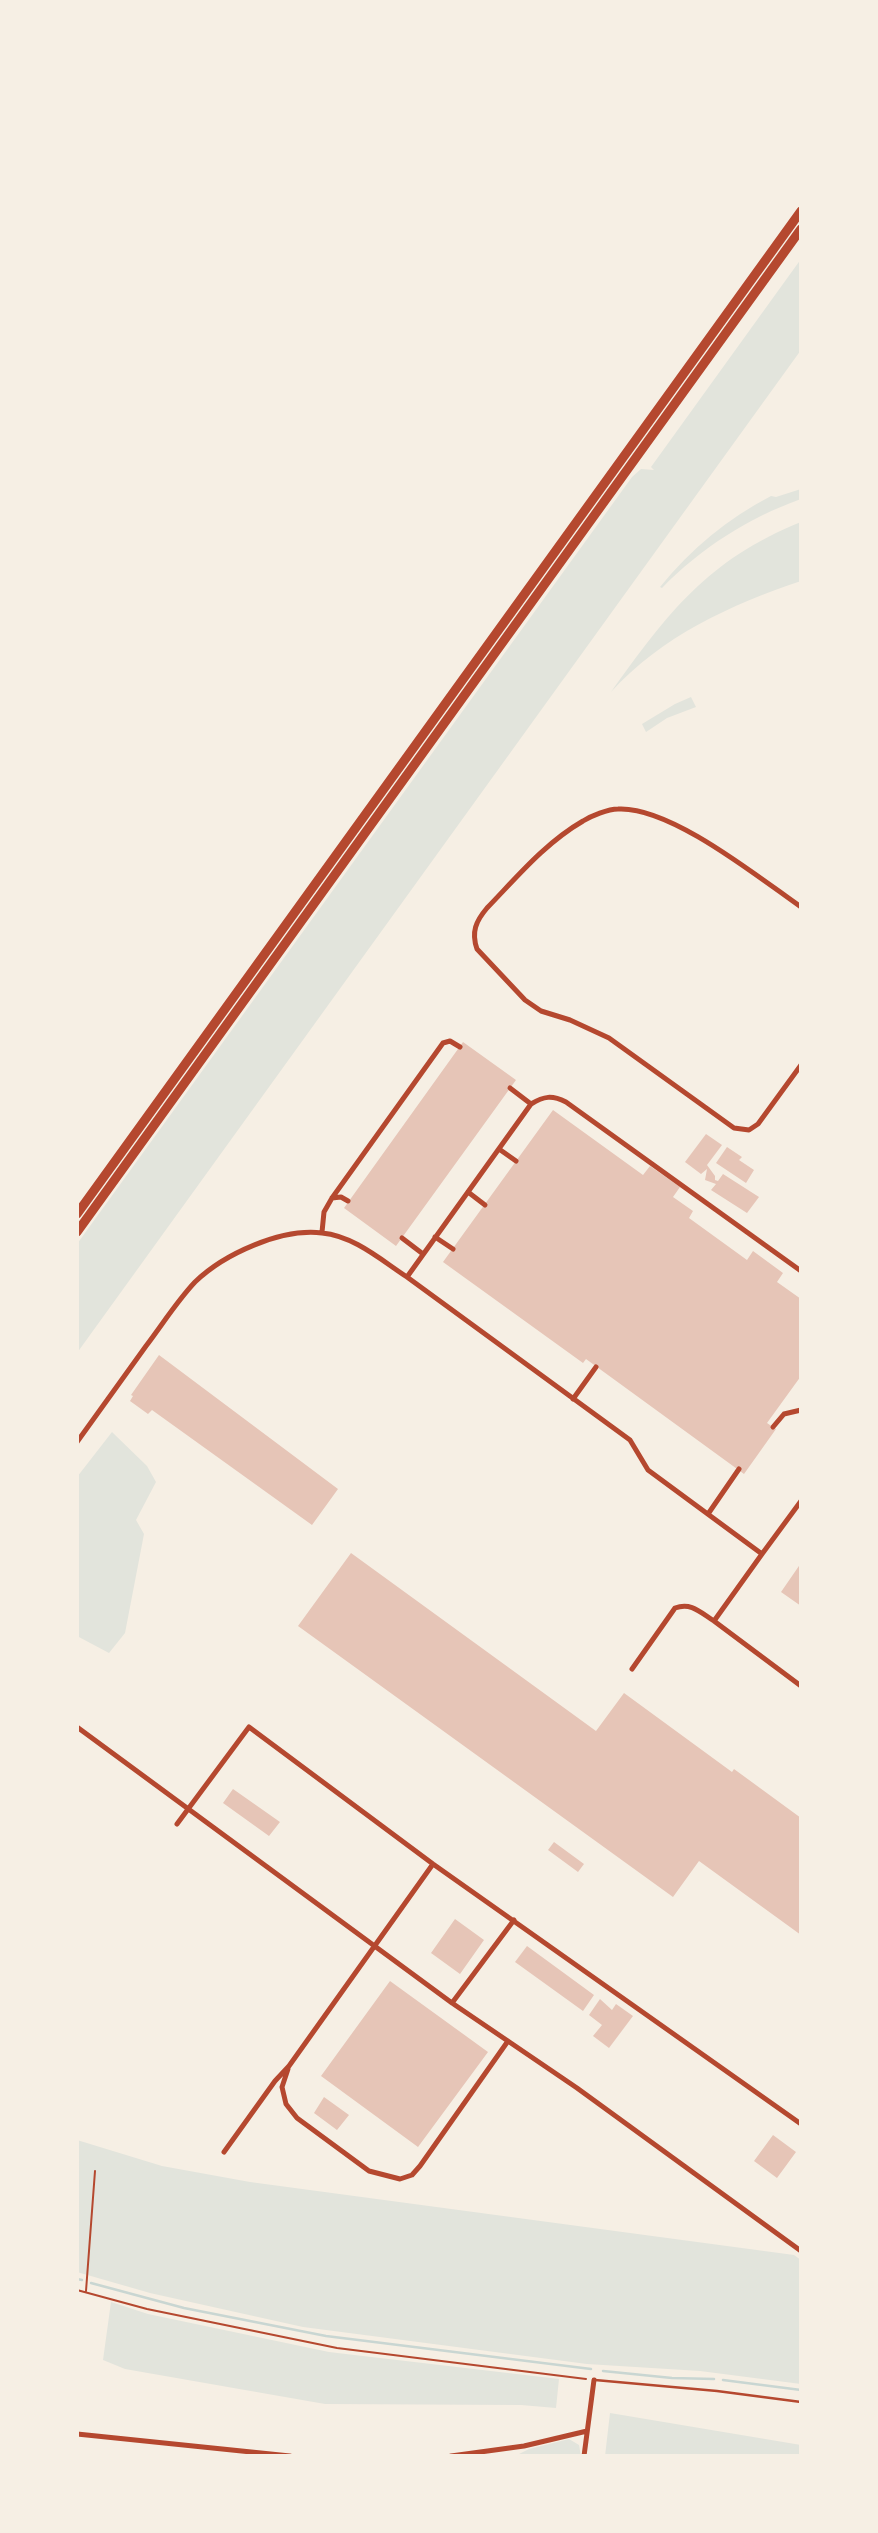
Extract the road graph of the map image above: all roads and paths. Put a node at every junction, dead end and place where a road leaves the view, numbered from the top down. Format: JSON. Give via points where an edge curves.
{"nodes":[{"id":1,"x":801,"y":211,"type":"edge"},
{"id":2,"x":801,"y":229,"type":"edge"},
{"id":3,"x":801,"y":907,"type":"edge"},
{"id":4,"x":460,"y":1047,"type":"dead end"},
{"id":5,"x":801,"y":1065,"type":"edge"},
{"id":6,"x":510,"y":1088,"type":"dead end"},
{"id":7,"x":531,"y":1104,"type":"junction"},
{"id":8,"x":499,"y":1149,"type":"junction"},
{"id":9,"x":516,"y":1161,"type":"dead end"},
{"id":10,"x":468,"y":1192,"type":"junction"},
{"id":11,"x":332,"y":1198,"type":"junction"},
{"id":12,"x":348,"y":1201,"type":"dead end"},
{"id":13,"x":485,"y":1205,"type":"dead end"},
{"id":14,"x":77,"y":1214,"type":"edge"},
{"id":15,"x":77,"y":1232,"type":"edge"},
{"id":16,"x":322,"y":1233,"type":"junction"},
{"id":17,"x":435,"y":1237,"type":"junction"},
{"id":18,"x":402,"y":1238,"type":"dead end"},
{"id":19,"x":453,"y":1249,"type":"dead end"},
{"id":20,"x":423,"y":1254,"type":"junction"},
{"id":21,"x":801,"y":1271,"type":"edge"},
{"id":22,"x":407,"y":1277,"type":"junction"},
{"id":23,"x":596,"y":1367,"type":"dead end"},
{"id":24,"x":573,"y":1399,"type":"junction"},
{"id":25,"x":801,"y":1410,"type":"edge"},
{"id":26,"x":773,"y":1427,"type":"dead end"},
{"id":27,"x":77,"y":1442,"type":"edge"},
{"id":28,"x":739,"y":1469,"type":"dead end"},
{"id":29,"x":801,"y":1501,"type":"edge"},
{"id":30,"x":708,"y":1514,"type":"junction"},
{"id":31,"x":762,"y":1554,"type":"junction"},
{"id":32,"x":714,"y":1621,"type":"junction"},
{"id":33,"x":632,"y":1669,"type":"dead end"},
{"id":34,"x":801,"y":1686,"type":"edge"},
{"id":35,"x":77,"y":1727,"type":"edge"},
{"id":36,"x":188,"y":1808,"type":"junction"},
{"id":37,"x":177,"y":1824,"type":"dead end"},
{"id":38,"x":433,"y":1864,"type":"junction"},
{"id":39,"x":514,"y":1920,"type":"junction"},
{"id":40,"x":374,"y":1946,"type":"junction"},
{"id":41,"x":452,"y":2003,"type":"junction"},
{"id":42,"x":508,"y":2041,"type":"junction"},
{"id":43,"x":289,"y":2066,"type":"junction"},
{"id":44,"x":801,"y":2124,"type":"edge"},
{"id":45,"x":224,"y":2152,"type":"dead end"},
{"id":46,"x":95,"y":2171,"type":"dead end"},
{"id":47,"x":801,"y":2251,"type":"edge"},
{"id":48,"x":77,"y":2290,"type":"edge"},
{"id":49,"x":85,"y":2292,"type":"junction"},
{"id":50,"x":594,"y":2380,"type":"junction"},
{"id":51,"x":801,"y":2402,"type":"edge"},
{"id":52,"x":587,"y":2431,"type":"junction"},
{"id":53,"x":77,"y":2434,"type":"edge"},
{"id":54,"x":184,"y":2446,"type":"junction"},
{"id":55,"x":183,"y":2456,"type":"edge"},
{"id":56,"x":290,"y":2456,"type":"edge"},
{"id":57,"x":451,"y":2456,"type":"edge"},
{"id":58,"x":584,"y":2456,"type":"edge"}],
"edges":[{"from":1,"to":14,"type":"main road"},
{"from":2,"to":15,"type":"main road"},
{"from":3,"to":5,"type":"street","via":[[710,844],[652,814],[617,809],[584,820],[552,842],[477,919],[474,939],[477,949],[525,1000],[609,1038],[734,1128],[749,1130],[758,1124]]},
{"from":4,"to":11,"type":"street","via":[[450,1041],[443,1043]]},
{"from":6,"to":7,"type":"street"},
{"from":7,"to":8,"type":"street"},
{"from":7,"to":21,"type":"street","via":[[555,1096],[566,1101]]},
{"from":8,"to":9,"type":"street"},
{"from":8,"to":10,"type":"street"},
{"from":10,"to":13,"type":"street"},
{"from":10,"to":17,"type":"street"},
{"from":11,"to":12,"type":"street","via":[[341,1196]]},
{"from":11,"to":16,"type":"street","via":[[324,1212]]},
{"from":16,"to":22,"type":"street","via":[[359,1245]]},
{"from":16,"to":27,"type":"street","via":[[294,1233],[263,1242],[228,1258],[197,1281]]},
{"from":17,"to":19,"type":"street"},
{"from":17,"to":20,"type":"street"},
{"from":18,"to":20,"type":"street"},
{"from":20,"to":22,"type":"street"},
{"from":22,"to":24,"type":"street"},
{"from":23,"to":24,"type":"street"},
{"from":24,"to":30,"type":"street","via":[[630,1440],[648,1470]]},
{"from":25,"to":26,"type":"street","via":[[785,1414]]},
{"from":28,"to":30,"type":"street"},
{"from":29,"to":31,"type":"street"},
{"from":30,"to":31,"type":"street"},
{"from":31,"to":32,"type":"street"},
{"from":32,"to":33,"type":"street","via":[[693,1607],[675,1608]]},
{"from":32,"to":34,"type":"street"},
{"from":35,"to":36,"type":"street"},
{"from":36,"to":37,"type":"street"},
{"from":36,"to":38,"type":"street","via":[[249,1727]]},
{"from":36,"to":40,"type":"street"},
{"from":38,"to":39,"type":"street"},
{"from":38,"to":40,"type":"street"},
{"from":39,"to":41,"type":"street"},
{"from":39,"to":44,"type":"street"},
{"from":40,"to":41,"type":"street"},
{"from":40,"to":43,"type":"street"},
{"from":41,"to":42,"type":"street"},
{"from":42,"to":43,"type":"street","via":[[420,2166],[400,2179],[369,2171],[297,2118],[286,2104],[282,2087]]},
{"from":42,"to":47,"type":"street"},
{"from":43,"to":45,"type":"street"},
{"from":46,"to":49,"type":"path"},
{"from":48,"to":49,"type":"path"},
{"from":49,"to":50,"type":"path","via":[[337,2348]]},
{"from":50,"to":51,"type":"lane"},
{"from":50,"to":52,"type":"street"},
{"from":52,"to":57,"type":"street"},
{"from":52,"to":58,"type":"street"},
{"from":53,"to":54,"type":"street"},
{"from":54,"to":55,"type":"street"},
{"from":54,"to":56,"type":"street"}]}
